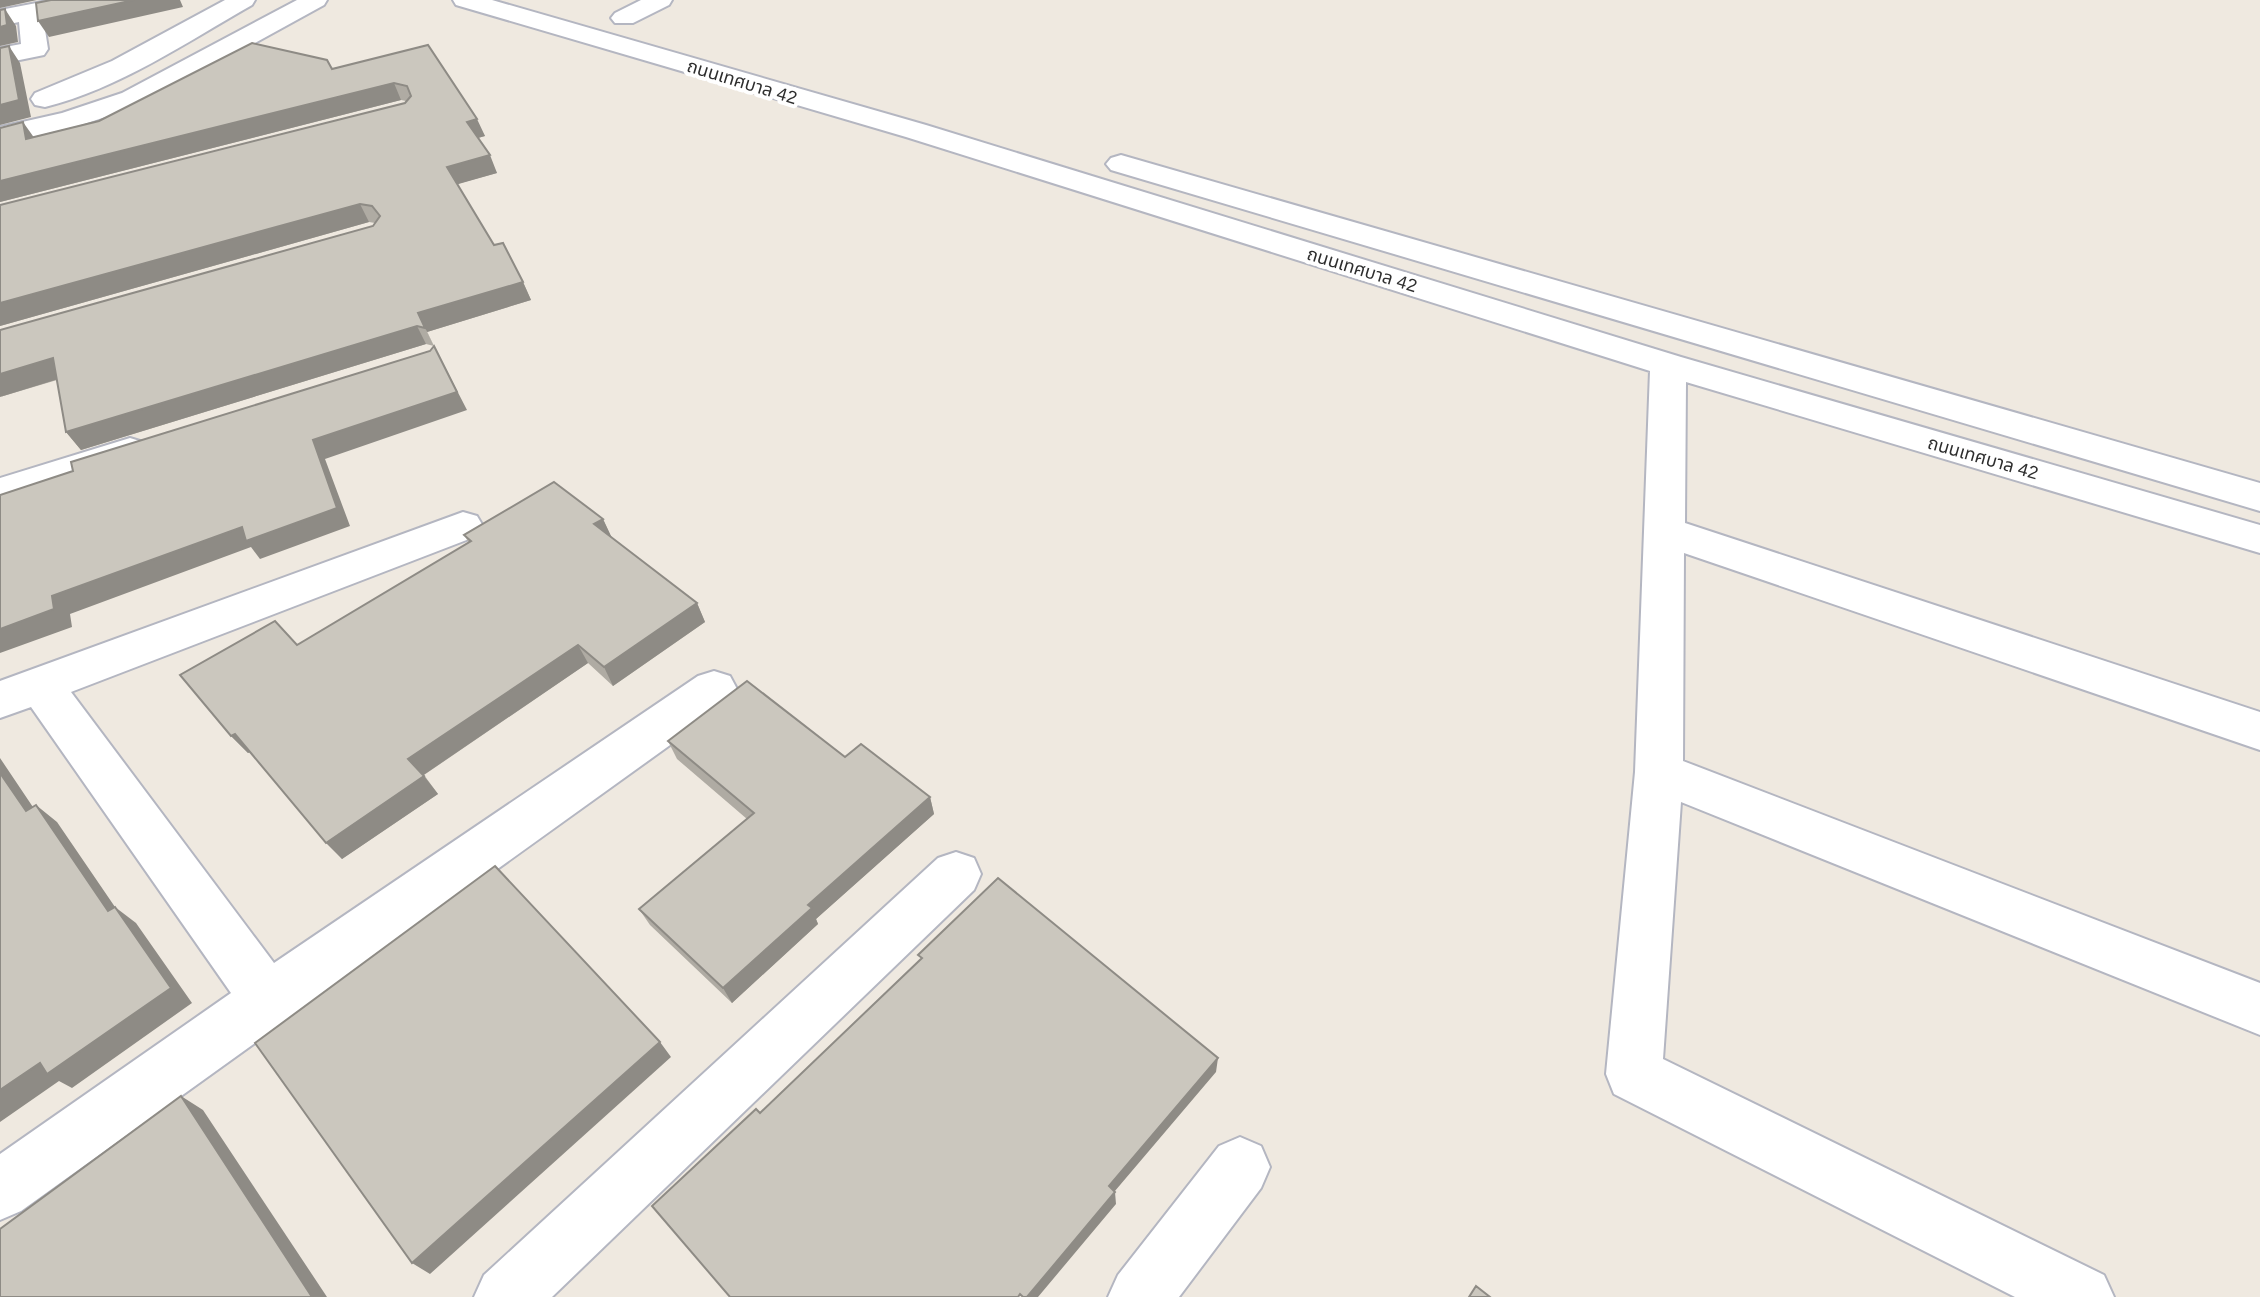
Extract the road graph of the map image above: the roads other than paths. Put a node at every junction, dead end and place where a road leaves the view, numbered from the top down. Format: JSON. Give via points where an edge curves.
{"nodes":[{"id":1,"x":89,"y":0,"type":"edge"},
{"id":2,"x":243,"y":0,"type":"edge"},
{"id":3,"x":315,"y":0,"type":"edge"},
{"id":4,"x":465,"y":0,"type":"edge"},
{"id":5,"x":558,"y":0,"type":"edge"},
{"id":6,"x":660,"y":0,"type":"edge"},
{"id":7,"x":30,"y":12,"type":"junction"},
{"id":8,"x":0,"y":18,"type":"edge"},
{"id":9,"x":624,"y":18,"type":"junction"},
{"id":10,"x":0,"y":56,"type":"edge"},
{"id":11,"x":0,"y":111,"type":"edge"},
{"id":12,"x":0,"y":136,"type":"edge"},
{"id":13,"x":1668,"y":365,"type":"junction"},
{"id":14,"x":168,"y":439,"type":"edge"},
{"id":15,"x":0,"y":492,"type":"edge"},
{"id":16,"x":2260,"y":497,"type":"edge"},
{"id":17,"x":463,"y":526,"type":"dead end"},
{"id":18,"x":1666,"y":532,"type":"junction"},
{"id":19,"x":2260,"y":539,"type":"edge"},
{"id":20,"x":714,"y":689,"type":"dead end"},
{"id":21,"x":20,"y":692,"type":"edge"},
{"id":22,"x":2260,"y":731,"type":"edge"},
{"id":23,"x":1659,"y":772,"type":"junction"},
{"id":24,"x":956,"y":874,"type":"dead end"},
{"id":25,"x":268,"y":999,"type":"junction"},
{"id":26,"x":2260,"y":1009,"type":"edge"},
{"id":27,"x":1240,"y":1167,"type":"dead end"},
{"id":28,"x":0,"y":1190,"type":"edge"},
{"id":29,"x":506,"y":1297,"type":"edge"},
{"id":30,"x":1140,"y":1297,"type":"edge"},
{"id":31,"x":2082,"y":1297,"type":"edge"}],
"edges":[{"from":1,"to":7,"type":"street"},
{"from":2,"to":11,"type":"street","via":[[82,86]]},
{"from":3,"to":12,"type":"street","via":[[132,99]]},
{"from":4,"to":13,"type":"street","name":"ถนนเทศบาล 42"},
{"from":5,"to":9,"type":"street","name":"ถนนเทศบาล 42"},
{"from":6,"to":9,"type":"street"},
{"from":7,"to":8,"type":"street"},
{"from":7,"to":10,"type":"street","via":[[35,49]]},
{"from":9,"to":16,"type":"street","name":"ถนนเทศบาล 42"},
{"from":13,"to":18,"type":"street"},
{"from":13,"to":19,"type":"street","name":"ถนนเทศบาล 42"},
{"from":14,"to":15,"type":"street"},
{"from":17,"to":21,"type":"street"},
{"from":18,"to":22,"type":"street"},
{"from":18,"to":23,"type":"street"},
{"from":20,"to":25,"type":"street"},
{"from":21,"to":25,"type":"street"},
{"from":23,"to":26,"type":"street"},
{"from":23,"to":31,"type":"street","via":[[1634,1074]]},
{"from":24,"to":29,"type":"street"},
{"from":25,"to":28,"type":"street"},
{"from":27,"to":30,"type":"street"}]}
